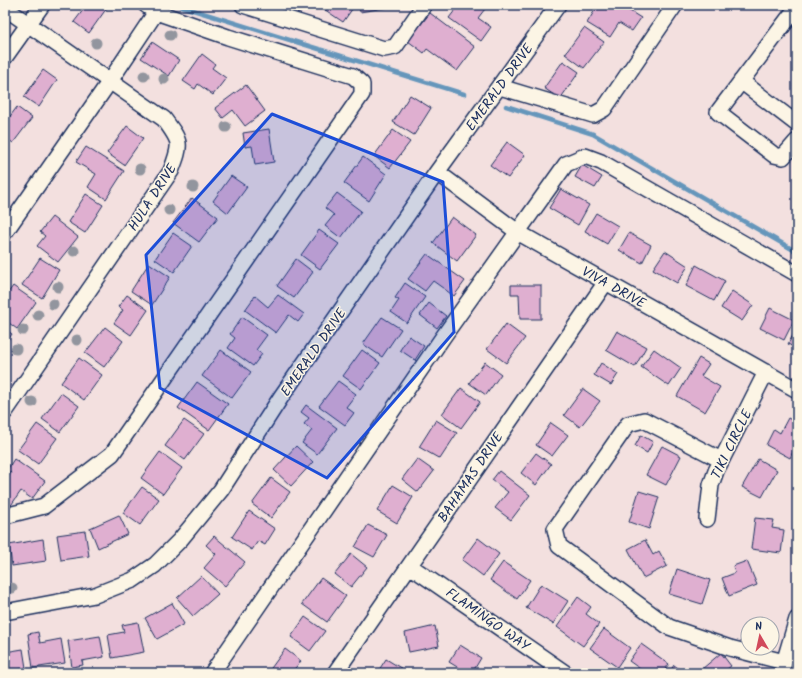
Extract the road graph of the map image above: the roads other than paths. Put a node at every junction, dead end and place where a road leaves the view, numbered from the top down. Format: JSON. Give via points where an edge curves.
{"nodes":[{"id":1,"x":42,"y":5,"type":"edge"},
{"id":2,"x":242,"y":5,"type":"edge"},
{"id":3,"x":424,"y":5,"type":"edge"},
{"id":4,"x":558,"y":5,"type":"edge"},
{"id":5,"x":675,"y":5,"type":"edge"},
{"id":6,"x":797,"y":7,"type":"edge"},
{"id":7,"x":5,"y":8,"type":"edge"},
{"id":8,"x":151,"y":9,"type":"edge"},
{"id":9,"x":28,"y":24,"type":"junction"},
{"id":10,"x":5,"y":57,"type":"edge"},
{"id":11,"x":110,"y":81,"type":"junction"},
{"id":12,"x":741,"y":81,"type":"junction"},
{"id":13,"x":500,"y":87,"type":"junction"},
{"id":14,"x":797,"y":124,"type":"edge"},
{"id":15,"x":797,"y":141,"type":"edge"},
{"id":16,"x":437,"y":172,"type":"junction"},
{"id":17,"x":5,"y":232,"type":"edge"},
{"id":18,"x":519,"y":233,"type":"junction"},
{"id":19,"x":797,"y":274,"type":"edge"},
{"id":20,"x":606,"y":282,"type":"junction"},
{"id":21,"x":766,"y":372,"type":"junction"},
{"id":22,"x":797,"y":390,"type":"edge"},
{"id":23,"x":5,"y":412,"type":"edge"},
{"id":24,"x":721,"y":460,"type":"junction"},
{"id":25,"x":5,"y":516,"type":"edge"},
{"id":26,"x":707,"y":519,"type":"dead end"},
{"id":27,"x":410,"y":566,"type":"junction"},
{"id":28,"x":5,"y":612,"type":"edge"},
{"id":29,"x":797,"y":619,"type":"edge"},
{"id":30,"x":782,"y":667,"type":"edge"},
{"id":31,"x":212,"y":673,"type":"edge"},
{"id":32,"x":335,"y":673,"type":"edge"},
{"id":33,"x":565,"y":673,"type":"edge"}],
"edges":[{"from":1,"to":9,"type":"street"},
{"from":2,"to":3,"type":"street","via":[[384,49],[395,47]]},
{"from":4,"to":13,"type":"street","name":"EMERALD DRIVE"},
{"from":5,"to":13,"type":"street","via":[[604,109],[593,115]]},
{"from":6,"to":12,"type":"street"},
{"from":7,"to":9,"type":"street","name":"HULA DRIVE"},
{"from":8,"to":11,"type":"street"},
{"from":8,"to":25,"type":"street","via":[[228,37],[353,76],[362,84],[362,94],[112,454],[44,506]]},
{"from":9,"to":10,"type":"street"},
{"from":9,"to":11,"type":"street","name":"HULA DRIVE"},
{"from":11,"to":17,"type":"street"},
{"from":11,"to":23,"type":"street","name":"HULA DRIVE","via":[[164,119],[177,137],[179,150],[171,171]]},
{"from":12,"to":14,"type":"street"},
{"from":12,"to":15,"type":"street","via":[[718,112],[774,155],[783,157]]},
{"from":13,"to":16,"type":"street","name":"EMERALD DRIVE"},
{"from":16,"to":18,"type":"street","name":"VIVA DRIVE"},
{"from":16,"to":28,"type":"street","name":"EMERALD DRIVE","via":[[281,397],[221,490],[180,540],[155,565],[134,580],[95,595]]},
{"from":18,"to":19,"type":"street","via":[[566,164],[585,156],[601,162]]},
{"from":18,"to":20,"type":"street","name":"VIVA DRIVE"},
{"from":18,"to":31,"type":"street","via":[[438,344]]},
{"from":20,"to":21,"type":"street","name":"VIVA DRIVE"},
{"from":20,"to":27,"type":"street","name":"BAHAMAS DRIVE"},
{"from":21,"to":22,"type":"street","name":"VIVA DRIVE"},
{"from":21,"to":24,"type":"street","name":"TIKI CIRCLE"},
{"from":24,"to":26,"type":"street","name":"TIKI CIRCLE","via":[[711,485]]},
{"from":24,"to":30,"type":"street","via":[[644,420],[628,424],[554,529],[559,546],[670,628]]},
{"from":27,"to":32,"type":"street","name":"BAHAMAS DRIVE"},
{"from":27,"to":33,"type":"street","name":"FLAMINGO WAY"},
{"from":29,"to":30,"type":"street"}]}
